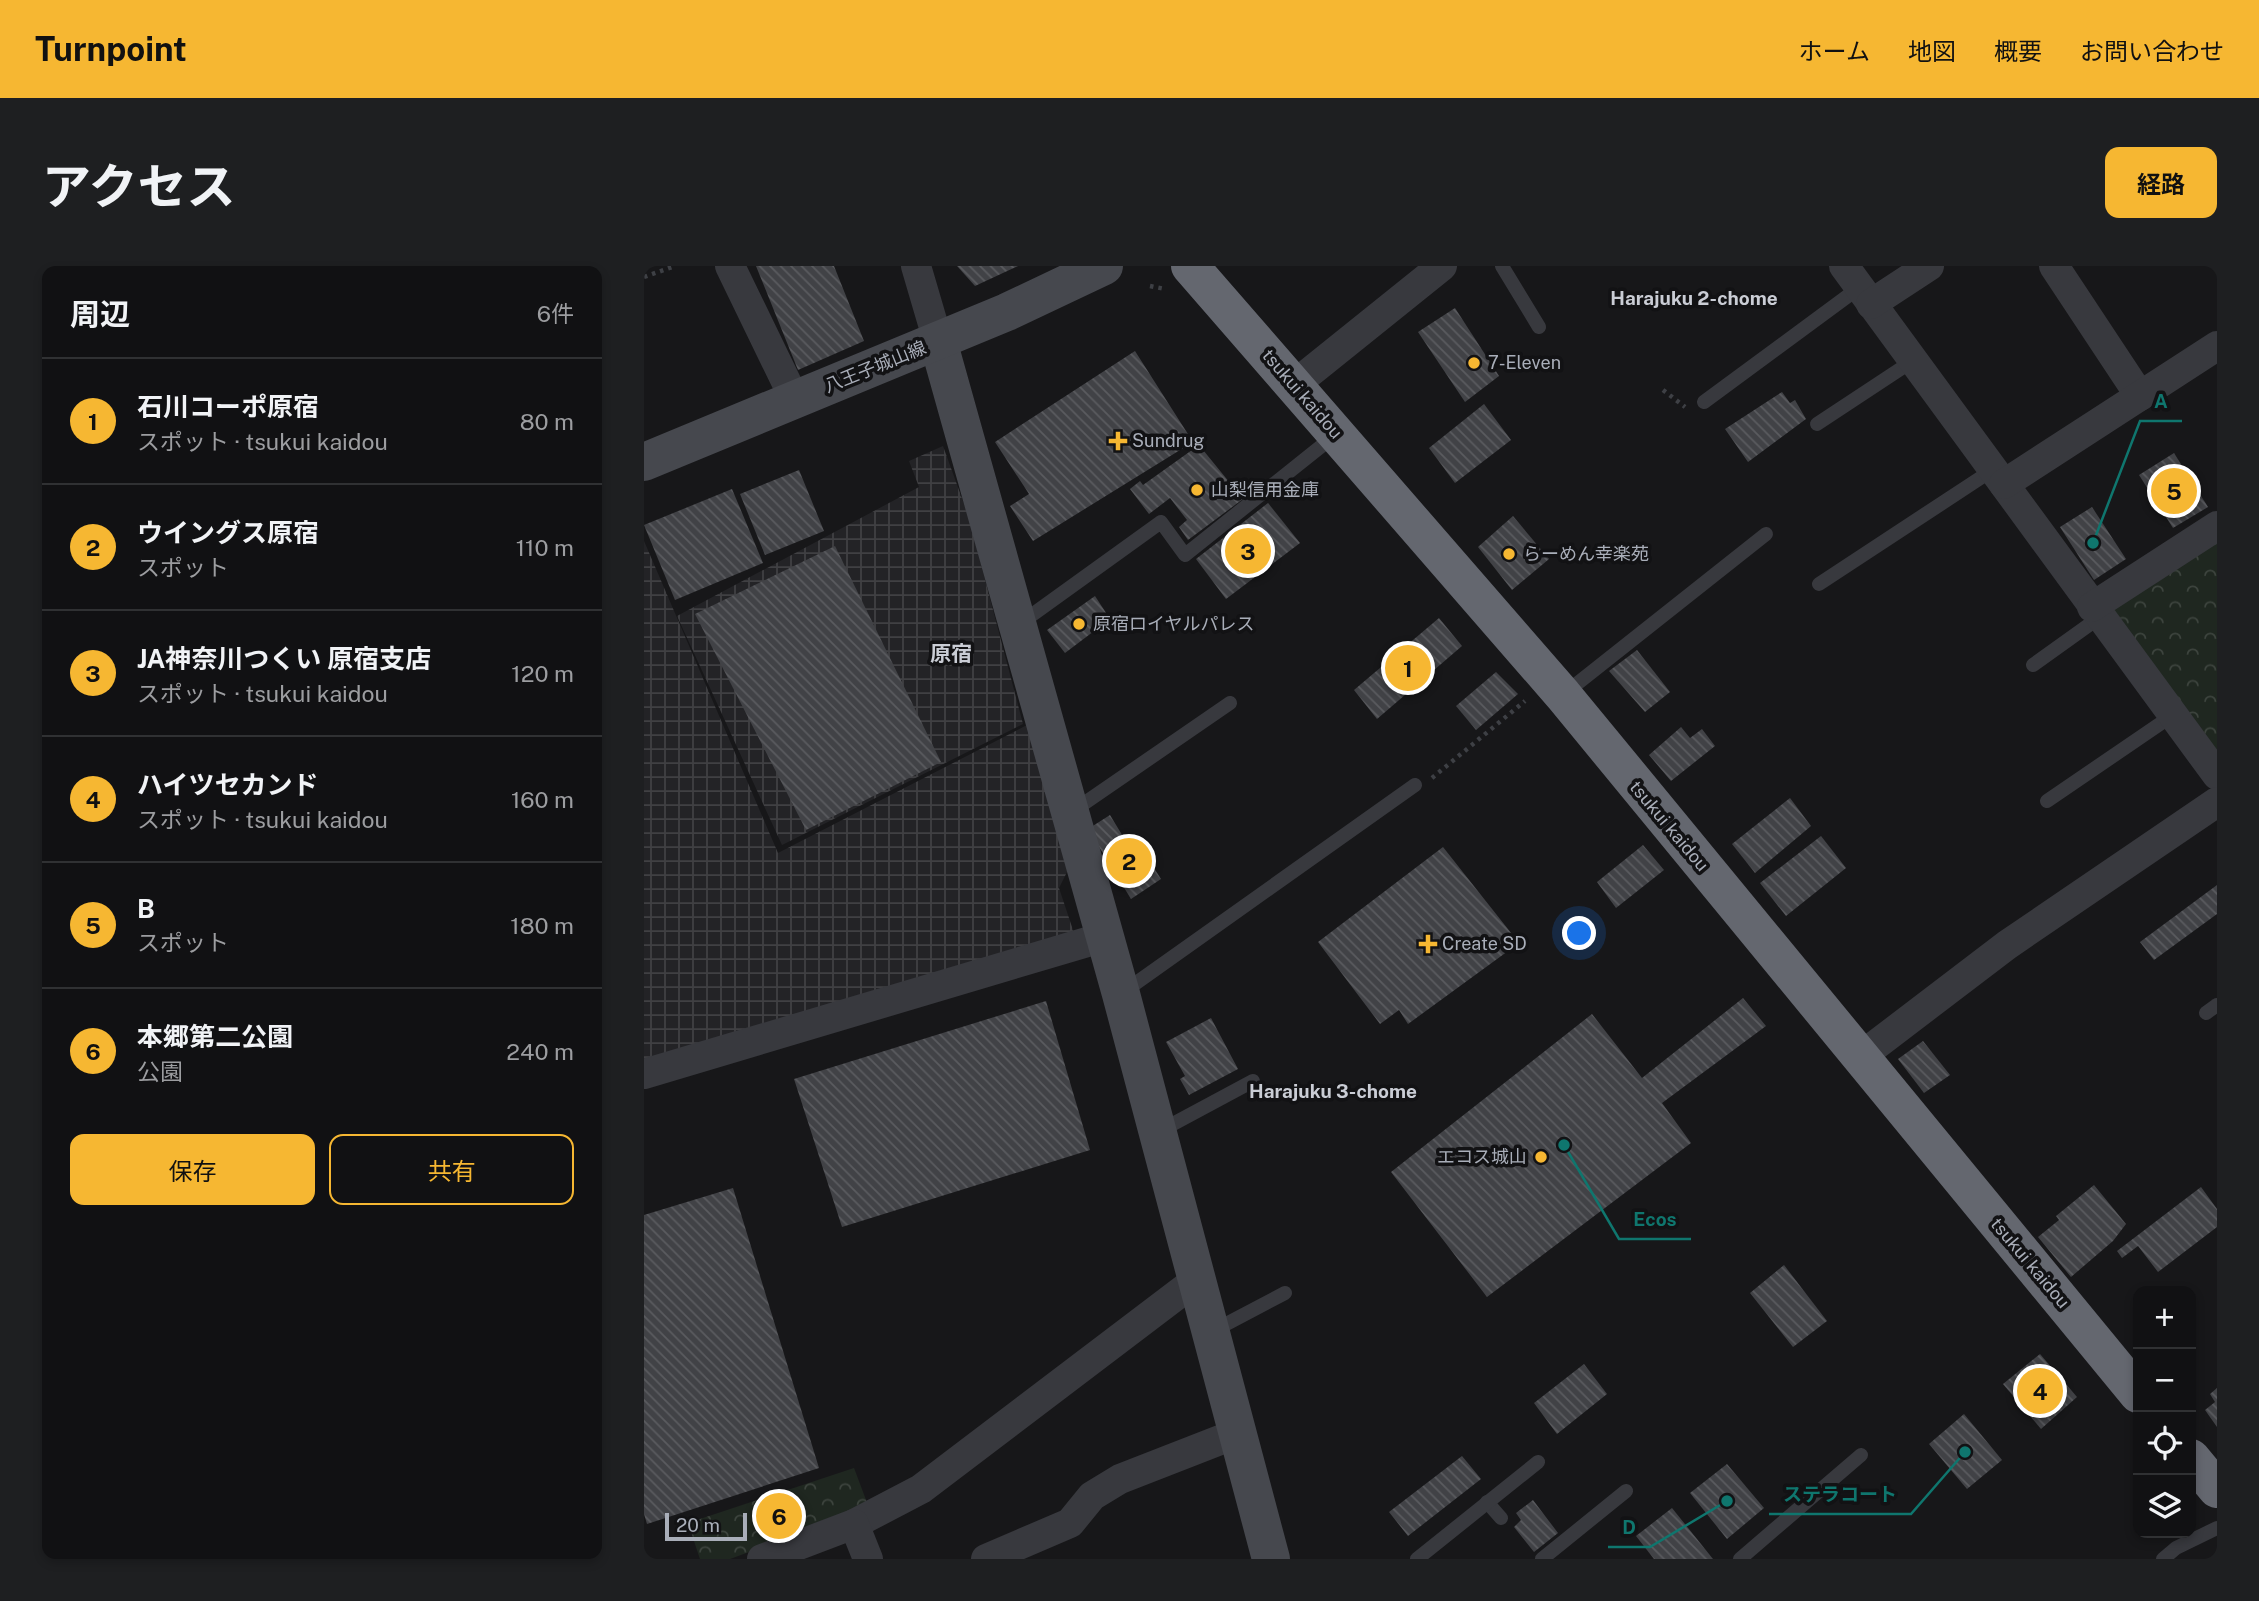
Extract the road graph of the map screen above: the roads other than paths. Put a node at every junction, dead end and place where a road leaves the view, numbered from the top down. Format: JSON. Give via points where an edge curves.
{"nodes":[{"id":1,"x":730,"y":266,"type":"edge"},
{"id":2,"x":916,"y":266,"type":"edge"},
{"id":3,"x":1104,"y":266,"type":"edge"},
{"id":4,"x":1442,"y":266,"type":"edge"},
{"id":5,"x":1502,"y":266,"type":"edge"},
{"id":6,"x":1929,"y":266,"type":"edge"},
{"id":7,"x":2054,"y":266,"type":"edge"},
{"id":8,"x":1176,"y":277,"type":"edge"},
{"id":9,"x":1858,"y":285,"type":"edge"},
{"id":10,"x":1539,"y":327,"type":"dead end"},
{"id":11,"x":938,"y":341,"type":"junction"},
{"id":12,"x":2217,"y":346,"type":"edge"},
{"id":13,"x":1914,"y":360,"type":"junction"},
{"id":14,"x":1294,"y":385,"type":"junction"},
{"id":15,"x":2140,"y":396,"type":"junction"},
{"id":16,"x":795,"y":400,"type":"junction"},
{"id":17,"x":1704,"y":402,"type":"dead end"},
{"id":18,"x":1817,"y":424,"type":"dead end"},
{"id":19,"x":1337,"y":434,"type":"junction"},
{"id":20,"x":644,"y":461,"type":"edge"},
{"id":21,"x":1999,"y":477,"type":"junction"},
{"id":22,"x":2217,"y":526,"type":"edge"},
{"id":23,"x":1766,"y":534,"type":"dead end"},
{"id":24,"x":1819,"y":584,"type":"dead end"},
{"id":25,"x":2096,"y":612,"type":"junction"},
{"id":26,"x":1017,"y":625,"type":"junction"},
{"id":27,"x":2033,"y":665,"type":"dead end"},
{"id":28,"x":1557,"y":688,"type":"junction"},
{"id":29,"x":1230,"y":703,"type":"dead end"},
{"id":30,"x":2173,"y":715,"type":"junction"},
{"id":31,"x":2217,"y":775,"type":"edge"},
{"id":32,"x":1420,"y":785,"type":"road end"},
{"id":33,"x":2047,"y":801,"type":"dead end"},
{"id":34,"x":2217,"y":802,"type":"edge"},
{"id":35,"x":1070,"y":813,"type":"junction"},
{"id":36,"x":1104,"y":937,"type":"junction"},
{"id":37,"x":1121,"y":994,"type":"junction"},
{"id":38,"x":1860,"y":1057,"type":"junction"},
{"id":39,"x":644,"y":1074,"type":"edge"},
{"id":40,"x":1253,"y":1081,"type":"dead end"},
{"id":41,"x":1157,"y":1132,"type":"junction"},
{"id":42,"x":1195,"y":1281,"type":"junction"},
{"id":43,"x":1285,"y":1293,"type":"dead end"},
{"id":44,"x":1210,"y":1333,"type":"junction"},
{"id":45,"x":2133,"y":1388,"type":"edge"},
{"id":46,"x":1238,"y":1433,"type":"junction"},
{"id":47,"x":1861,"y":1454,"type":"dead end"},
{"id":48,"x":1538,"y":1462,"type":"dead end"},
{"id":49,"x":2196,"y":1464,"type":"edge"},
{"id":50,"x":2217,"y":1489,"type":"edge"},
{"id":51,"x":1626,"y":1491,"type":"dead end"},
{"id":52,"x":1487,"y":1502,"type":"junction"},
{"id":53,"x":1501,"y":1518,"type":"dead end"},
{"id":54,"x":854,"y":1524,"type":"junction"},
{"id":55,"x":2217,"y":1528,"type":"edge"},
{"id":56,"x":762,"y":1559,"type":"edge"},
{"id":57,"x":868,"y":1559,"type":"edge"},
{"id":58,"x":986,"y":1559,"type":"edge"},
{"id":59,"x":1271,"y":1559,"type":"edge"},
{"id":60,"x":1417,"y":1559,"type":"edge"},
{"id":61,"x":1542,"y":1559,"type":"edge"},
{"id":62,"x":1740,"y":1559,"type":"edge"},
{"id":63,"x":2163,"y":1559,"type":"edge"}],
"edges":[{"from":1,"to":16,"type":"street"},
{"from":2,"to":11,"type":"street"},
{"from":3,"to":11,"type":"street","name":"八王子城山線"},
{"from":4,"to":14,"type":"street"},
{"from":5,"to":10,"type":"lane"},
{"from":6,"to":9,"type":"street"},
{"from":7,"to":15,"type":"street"},
{"from":8,"to":14,"type":"highway","name":"tsukui kaidou"},
{"from":9,"to":13,"type":"street"},
{"from":9,"to":17,"type":"lane"},
{"from":11,"to":16,"type":"street","name":"八王子城山線"},
{"from":11,"to":26,"type":"street"},
{"from":12,"to":15,"type":"street"},
{"from":13,"to":18,"type":"lane"},
{"from":13,"to":21,"type":"street"},
{"from":14,"to":19,"type":"highway","name":"tsukui kaidou"},
{"from":15,"to":21,"type":"street"},
{"from":16,"to":20,"type":"street","name":"八王子城山線"},
{"from":19,"to":26,"type":"lane","via":[[1185,555],[1161,523]]},
{"from":19,"to":28,"type":"highway","name":"tsukui kaidou"},
{"from":21,"to":24,"type":"lane"},
{"from":21,"to":25,"type":"street"},
{"from":22,"to":25,"type":"street"},
{"from":23,"to":28,"type":"lane"},
{"from":25,"to":27,"type":"lane"},
{"from":25,"to":30,"type":"street"},
{"from":26,"to":35,"type":"street"},
{"from":28,"to":38,"type":"highway","name":"tsukui kaidou"},
{"from":29,"to":35,"type":"lane"},
{"from":30,"to":31,"type":"street"},
{"from":30,"to":33,"type":"lane"},
{"from":32,"to":37,"type":"lane"},
{"from":34,"to":38,"type":"street","via":[[2007,945]]},
{"from":35,"to":36,"type":"street"},
{"from":36,"to":37,"type":"street"},
{"from":36,"to":39,"type":"street"},
{"from":37,"to":41,"type":"street"},
{"from":38,"to":45,"type":"highway","name":"tsukui kaidou"},
{"from":40,"to":41,"type":"lane"},
{"from":41,"to":42,"type":"street"},
{"from":42,"to":44,"type":"street"},
{"from":42,"to":54,"type":"street","via":[[921,1489]]},
{"from":43,"to":44,"type":"lane"},
{"from":44,"to":46,"type":"street"},
{"from":46,"to":58,"type":"street","via":[[1120,1479],[1093,1496],[1070,1523]]},
{"from":46,"to":59,"type":"street"},
{"from":47,"to":62,"type":"lane"},
{"from":48,"to":52,"type":"lane"},
{"from":49,"to":50,"type":"highway"},
{"from":51,"to":61,"type":"lane"},
{"from":52,"to":53,"type":"lane"},
{"from":52,"to":60,"type":"lane"},
{"from":54,"to":56,"type":"street"},
{"from":54,"to":57,"type":"street"},
{"from":55,"to":63,"type":"lane"}]}
